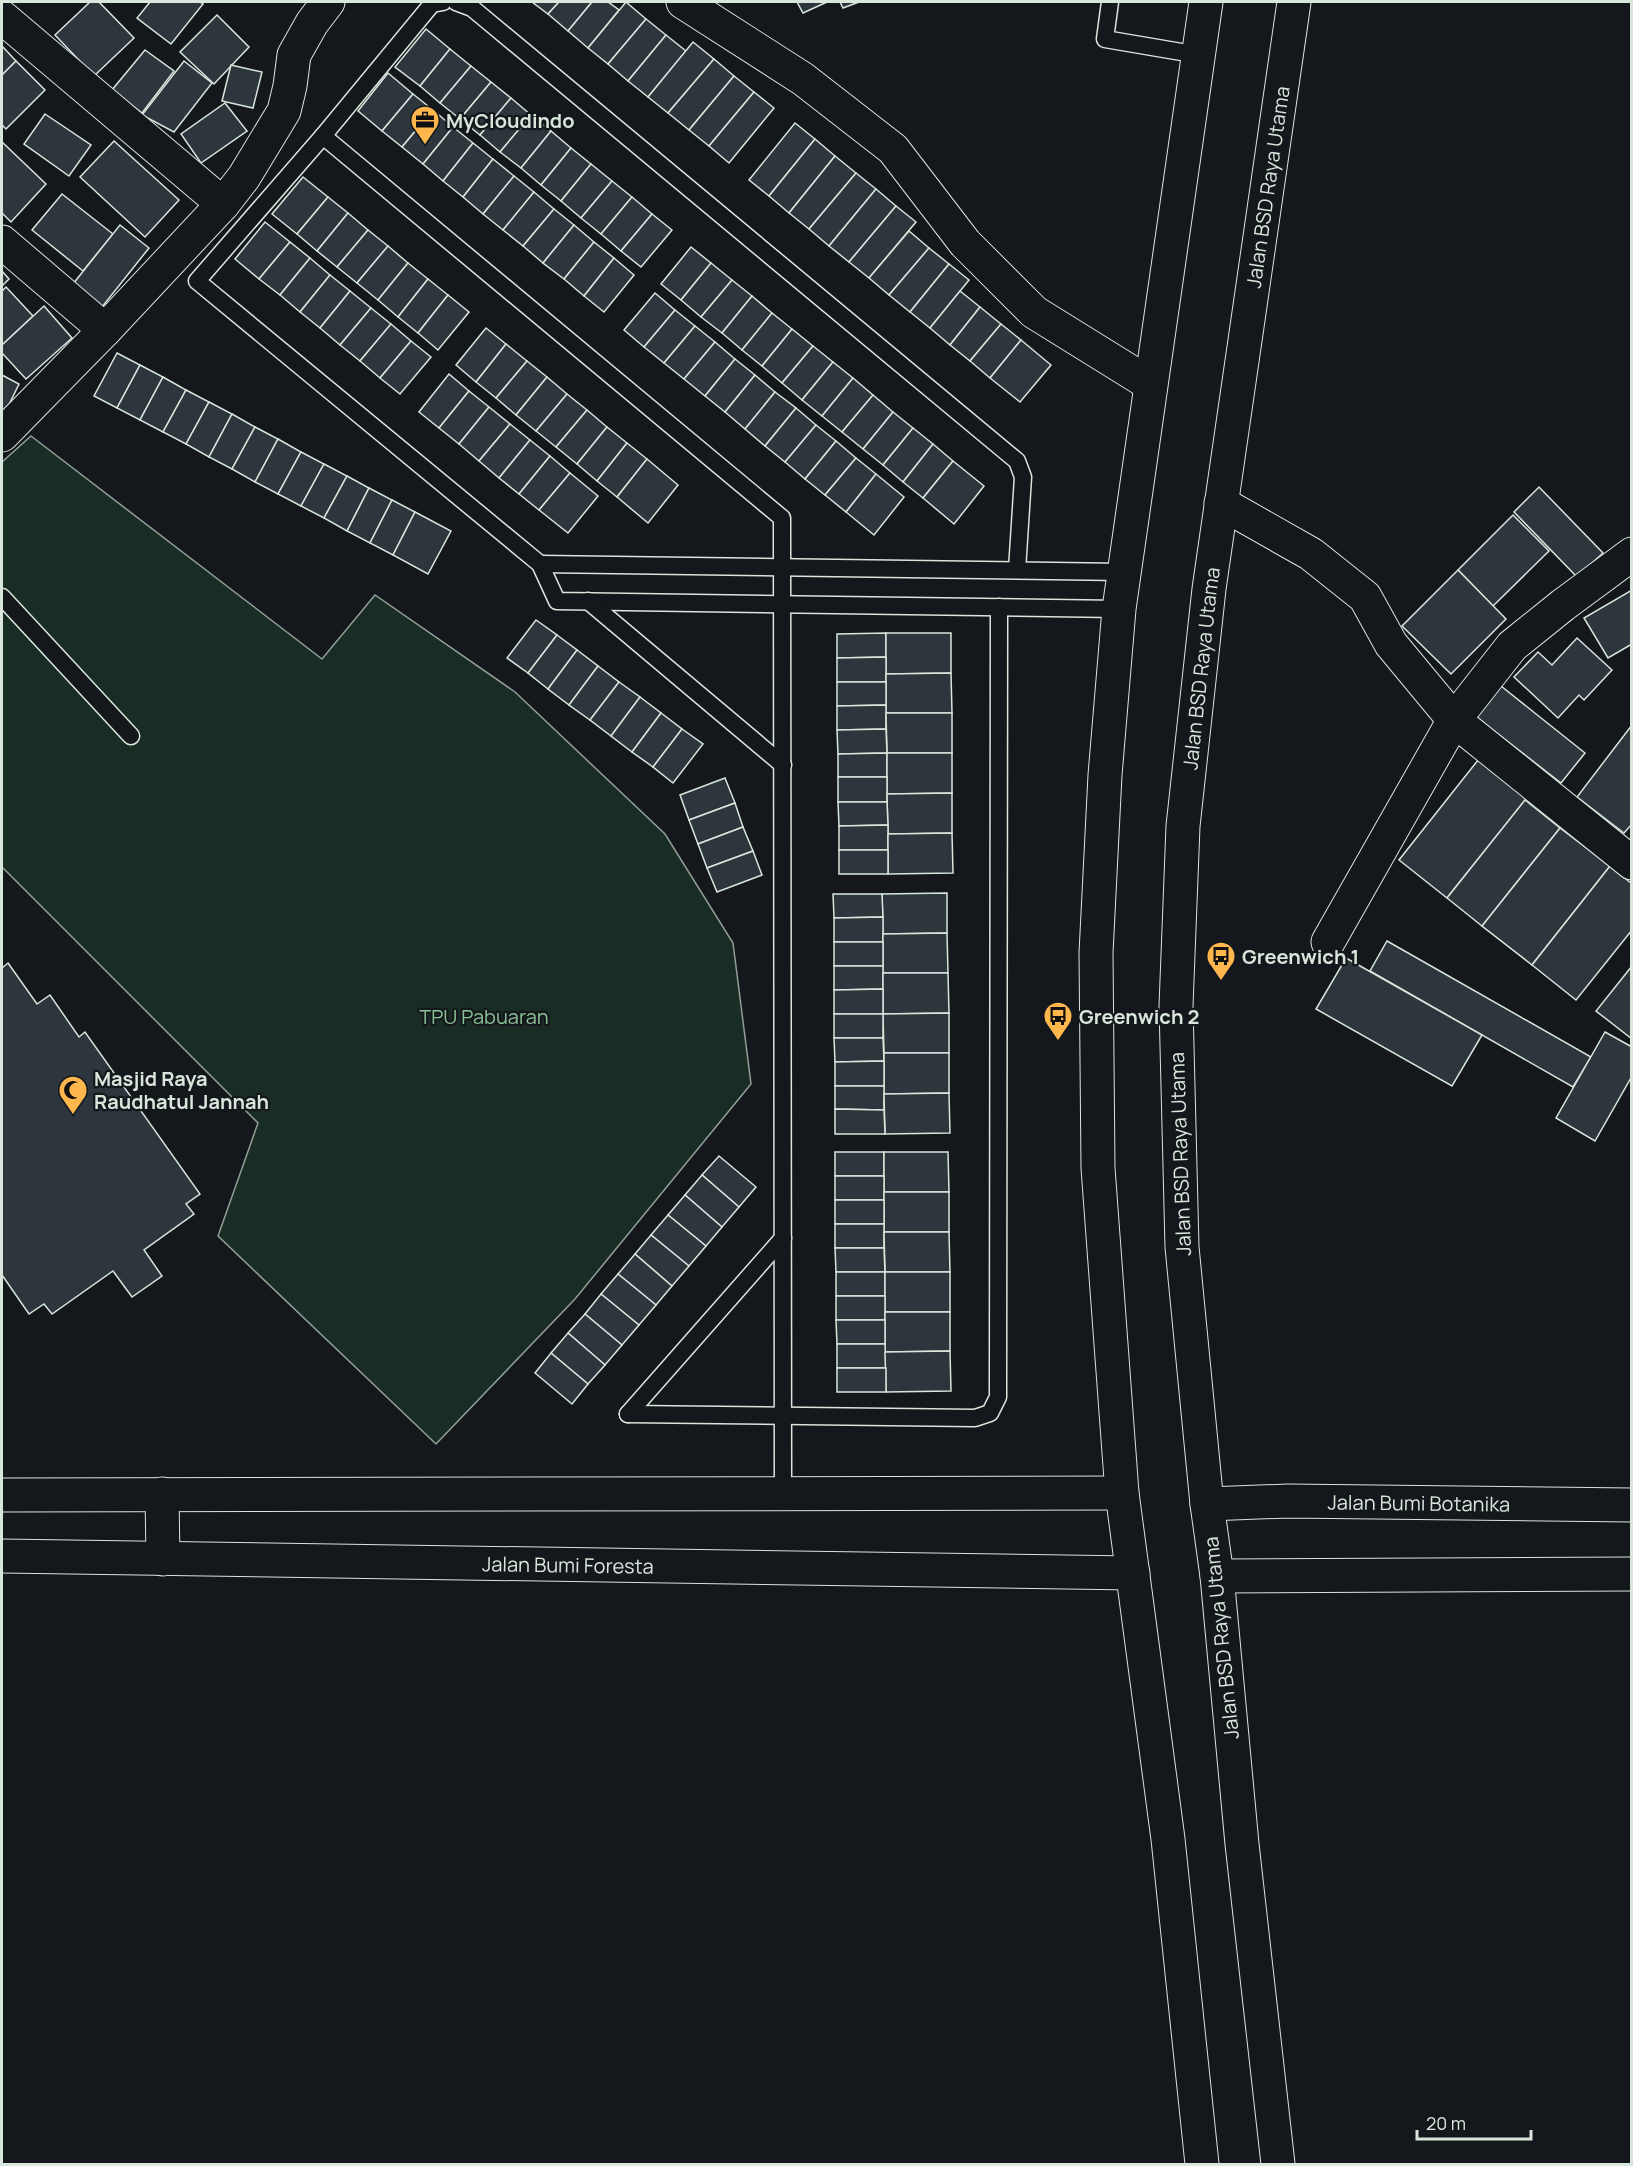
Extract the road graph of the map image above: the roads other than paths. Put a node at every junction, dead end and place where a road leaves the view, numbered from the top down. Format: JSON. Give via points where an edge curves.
{"nodes":[{"id":1,"x":328,"y":2,"type":"edge"},
{"id":2,"x":443,"y":2,"type":"edge"},
{"id":3,"x":456,"y":2,"type":"edge"},
{"id":4,"x":683,"y":2,"type":"edge"},
{"id":5,"x":1110,"y":2,"type":"edge"},
{"id":6,"x":1206,"y":2,"type":"edge"},
{"id":7,"x":1294,"y":2,"type":"edge"},
{"id":8,"x":2,"y":16,"type":"edge"},
{"id":9,"x":1198,"y":55,"type":"junction"},
{"id":10,"x":323,"y":136,"type":"junction"},
{"id":11,"x":223,"y":204,"type":"junction"},
{"id":12,"x":2,"y":242,"type":"edge"},
{"id":13,"x":105,"y":330,"type":"junction"},
{"id":14,"x":1150,"y":384,"type":"junction"},
{"id":15,"x":2,"y":435,"type":"edge"},
{"id":16,"x":1221,"y":502,"type":"junction"},
{"id":17,"x":1632,"y":554,"type":"edge"},
{"id":18,"x":540,"y":564,"type":"junction"},
{"id":19,"x":782,"y":567,"type":"junction"},
{"id":20,"x":1017,"y":570,"type":"junction"},
{"id":21,"x":1124,"y":572,"type":"junction"},
{"id":22,"x":2,"y":597,"type":"edge"},
{"id":23,"x":588,"y":601,"type":"junction"},
{"id":24,"x":783,"y":604,"type":"junction"},
{"id":25,"x":999,"y":607,"type":"junction"},
{"id":26,"x":1119,"y":609,"type":"junction"},
{"id":27,"x":1454,"y":720,"type":"junction"},
{"id":28,"x":131,"y":736,"type":"dead end"},
{"id":29,"x":783,"y":765,"type":"junction"},
{"id":30,"x":1632,"y":863,"type":"edge"},
{"id":31,"x":1328,"y":942,"type":"dead end"},
{"id":32,"x":783,"y":1238,"type":"junction"},
{"id":33,"x":784,"y":1416,"type":"junction"},
{"id":34,"x":783,"y":1493,"type":"junction"},
{"id":35,"x":1122,"y":1493,"type":"junction"},
{"id":36,"x":162,"y":1494,"type":"junction"},
{"id":37,"x":2,"y":1495,"type":"edge"},
{"id":38,"x":1207,"y":1504,"type":"junction"},
{"id":39,"x":1632,"y":1505,"type":"edge"},
{"id":40,"x":2,"y":1556,"type":"edge"},
{"id":41,"x":164,"y":1558,"type":"junction"},
{"id":42,"x":1132,"y":1573,"type":"junction"},
{"id":43,"x":1632,"y":1574,"type":"edge"},
{"id":44,"x":1217,"y":1576,"type":"junction"},
{"id":45,"x":1202,"y":2164,"type":"edge"},
{"id":46,"x":1278,"y":2164,"type":"edge"}],
"edges":[{"from":1,"to":11,"type":"main road","via":[[294,56],[284,111],[266,144]]},
{"from":2,"to":10,"type":"lane","via":[[432,4]]},
{"from":3,"to":20,"type":"lane","via":[[472,8],[1017,461],[1023,477]]},
{"from":4,"to":14,"type":"main road","via":[[803,79],[893,149],[965,243],[1034,312]]},
{"from":5,"to":9,"type":"lane","via":[[1105,39]]},
{"from":6,"to":9,"type":"main road"},
{"from":7,"to":16,"type":"main road","name":"Jalan BSD Raya Utama"},
{"from":8,"to":11,"type":"main road"},
{"from":9,"to":14,"type":"main road"},
{"from":10,"to":18,"type":"lane","via":[[197,281]]},
{"from":10,"to":19,"type":"lane","via":[[782,518]]},
{"from":11,"to":13,"type":"main road"},
{"from":12,"to":13,"type":"main road"},
{"from":13,"to":15,"type":"main road"},
{"from":14,"to":21,"type":"main road"},
{"from":16,"to":27,"type":"main road","via":[[1311,554],[1365,597],[1391,644]]},
{"from":16,"to":38,"type":"main road","name":"Jalan BSD Raya Utama","via":[[1183,826],[1176,1006],[1182,1247]]},
{"from":17,"to":27,"type":"main road","via":[[1512,646]]},
{"from":18,"to":19,"type":"lane"},
{"from":18,"to":23,"type":"lane","via":[[557,601]]},
{"from":19,"to":20,"type":"lane"},
{"from":19,"to":24,"type":"lane"},
{"from":20,"to":21,"type":"lane"},
{"from":21,"to":26,"type":"main road"},
{"from":22,"to":28,"type":"lane"},
{"from":23,"to":24,"type":"lane"},
{"from":23,"to":29,"type":"lane"},
{"from":24,"to":25,"type":"lane"},
{"from":24,"to":29,"type":"lane"},
{"from":25,"to":26,"type":"lane"},
{"from":25,"to":33,"type":"lane","via":[[998,1397],[990,1413],[975,1418]]},
{"from":26,"to":35,"type":"main road","via":[[1096,953],[1098,1168]]},
{"from":27,"to":30,"type":"main road"},
{"from":27,"to":31,"type":"main road"},
{"from":29,"to":32,"type":"lane"},
{"from":32,"to":33,"type":"lane"},
{"from":32,"to":33,"type":"lane","via":[[628,1414]]},
{"from":33,"to":34,"type":"lane"},
{"from":34,"to":35,"type":"main road"},
{"from":34,"to":36,"type":"main road"},
{"from":35,"to":42,"type":"main road"},
{"from":36,"to":37,"type":"main road"},
{"from":36,"to":41,"type":"main road"},
{"from":38,"to":39,"type":"main road","name":"Jalan Bumi Botanika","via":[[1288,1501]]},
{"from":38,"to":44,"type":"main road","name":"Jalan BSD Raya Utama"},
{"from":40,"to":41,"type":"main road","name":"Jalan Bumi Foresta"},
{"from":41,"to":42,"type":"main road","name":"Jalan Bumi Foresta"},
{"from":42,"to":45,"type":"main road","via":[[1168,1839]]},
{"from":43,"to":44,"type":"main road"},
{"from":44,"to":46,"type":"main road","name":"Jalan BSD Raya Utama"}]}
